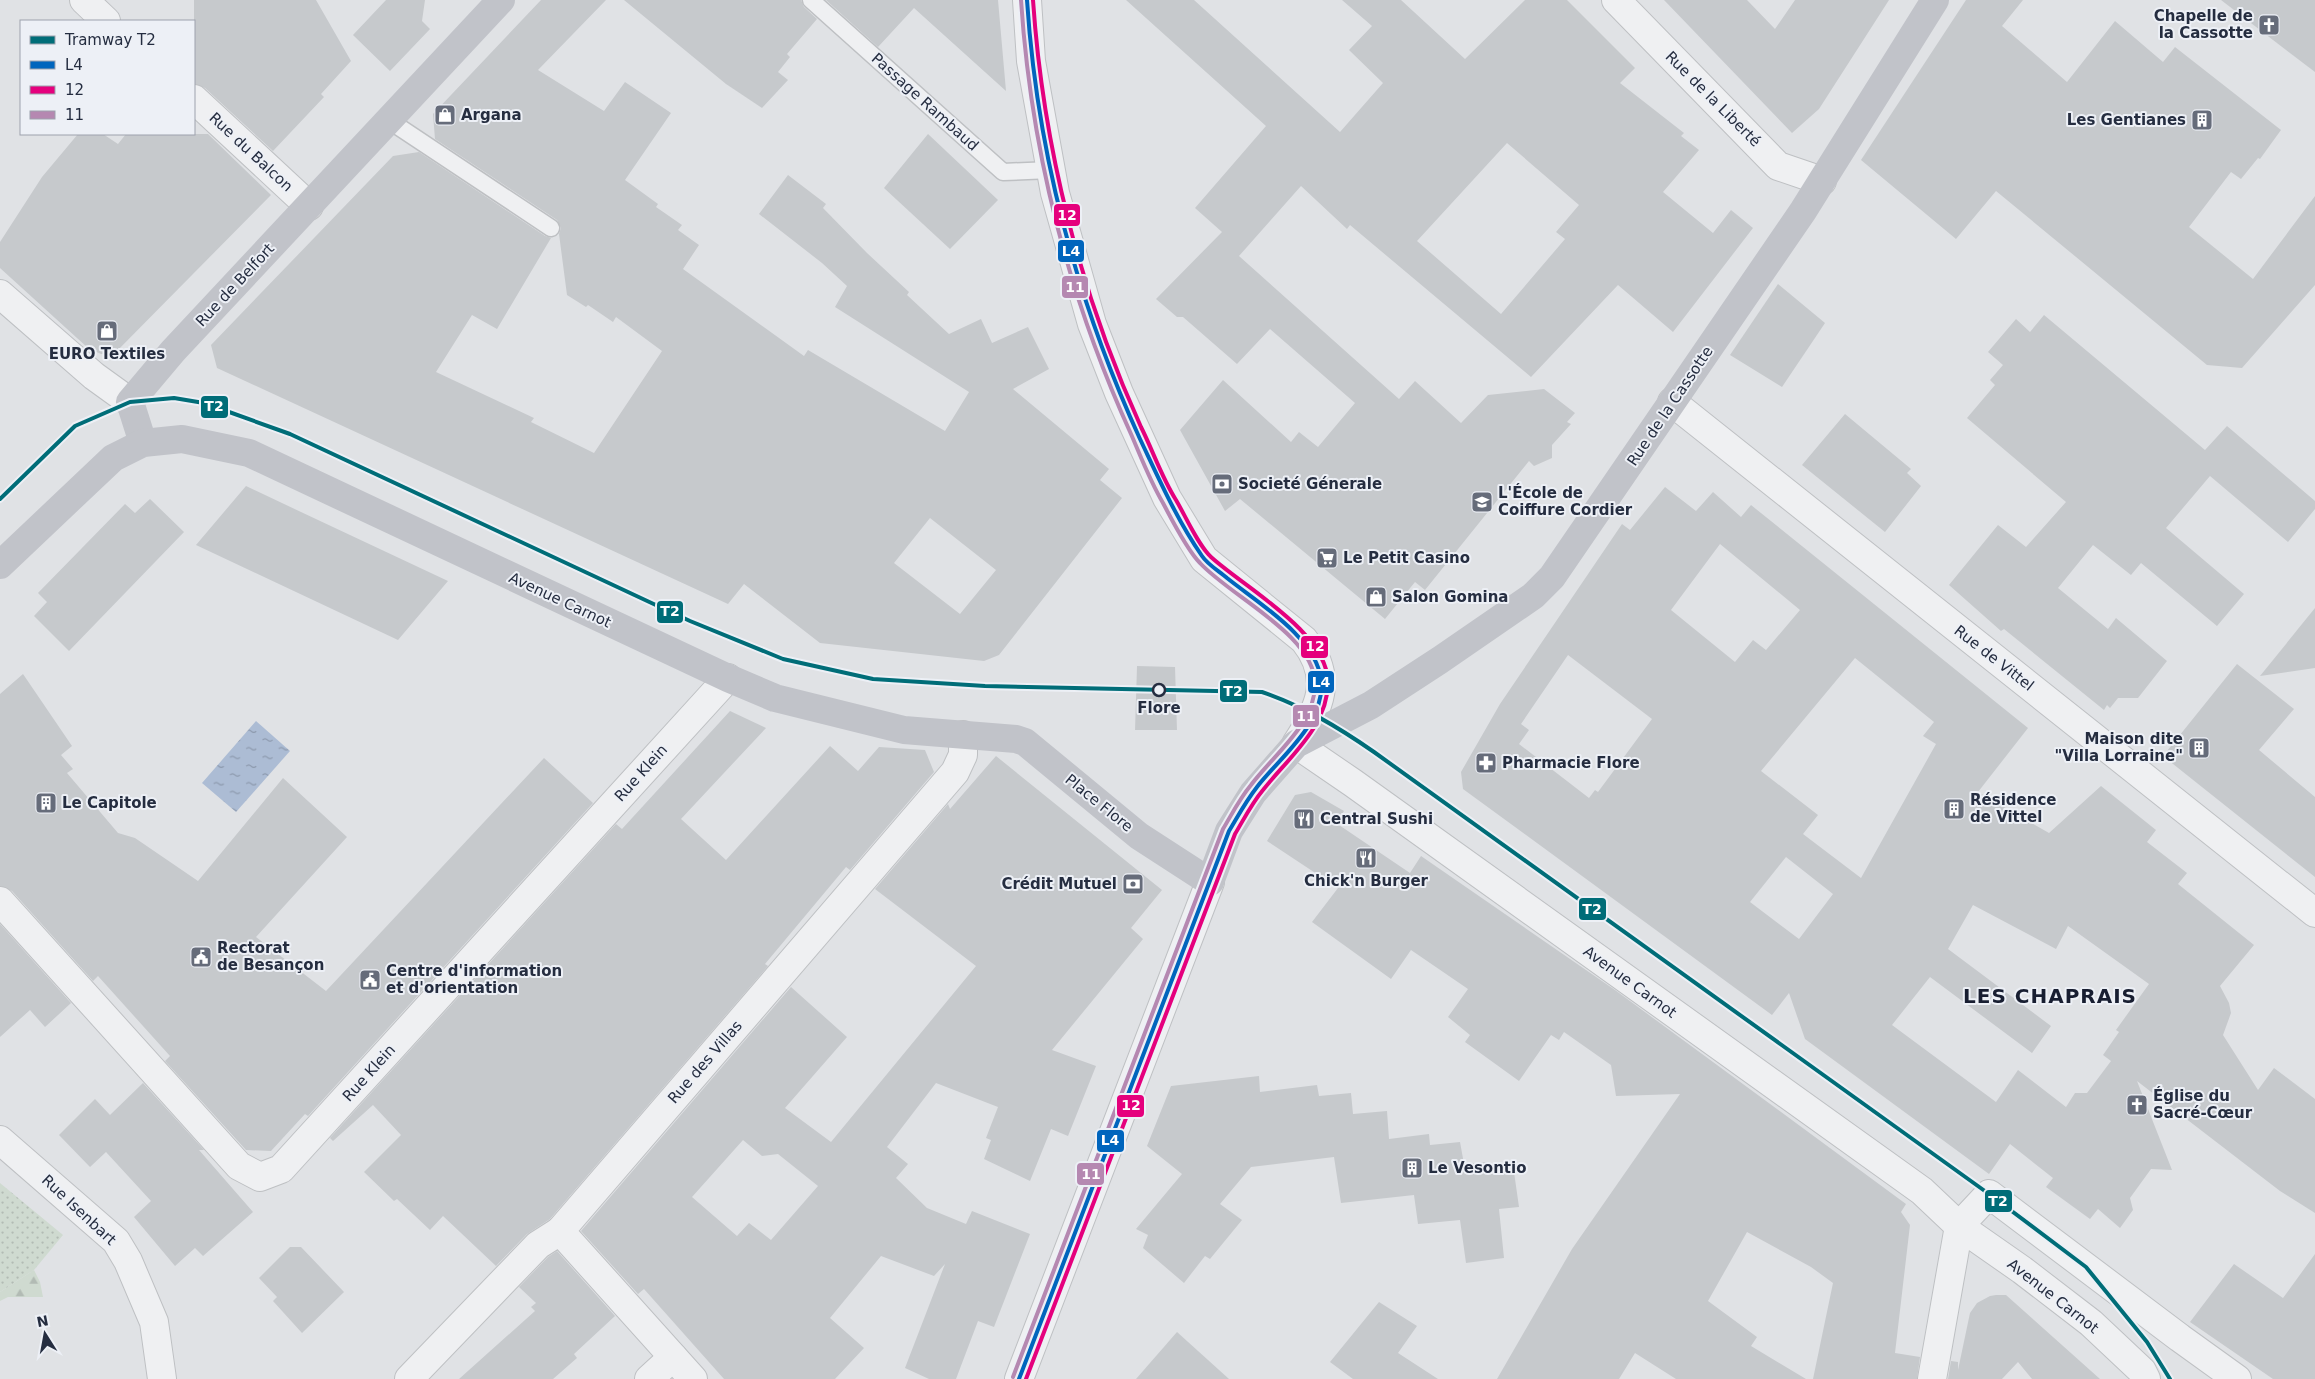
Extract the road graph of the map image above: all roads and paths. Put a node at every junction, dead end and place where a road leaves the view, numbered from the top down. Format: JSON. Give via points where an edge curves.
{"nodes":[{"id":1,"x":84,"y":0,"type":"edge"},
{"id":2,"x":811,"y":0,"type":"edge"},
{"id":3,"x":1027,"y":0,"type":"edge"},
{"id":4,"x":1616,"y":0,"type":"edge"},
{"id":5,"x":1935,"y":0,"type":"edge"},
{"id":6,"x":497,"y":1,"type":"edge"},
{"id":7,"x":105,"y":20,"type":"edge"},
{"id":8,"x":195,"y":100,"type":"edge"},
{"id":9,"x":390,"y":121,"type":"junction"},
{"id":10,"x":1051,"y":170,"type":"junction"},
{"id":11,"x":1822,"y":181,"type":"junction"},
{"id":12,"x":309,"y":206,"type":"junction"},
{"id":13,"x":551,"y":228,"type":"dead end"},
{"id":14,"x":0,"y":294,"type":"edge"},
{"id":15,"x":130,"y":402,"type":"junction"},
{"id":16,"x":1672,"y":402,"type":"junction"},
{"id":17,"x":143,"y":443,"type":"junction"},
{"id":18,"x":0,"y":565,"type":"edge"},
{"id":19,"x":728,"y":678,"type":"junction"},
{"id":20,"x":975,"y":736,"type":"junction"},
{"id":21,"x":1296,"y":744,"type":"junction"},
{"id":22,"x":1210,"y":882,"type":"junction"},
{"id":23,"x":0,"y":901,"type":"edge"},
{"id":24,"x":2315,"y":913,"type":"edge"},
{"id":25,"x":0,"y":1140,"type":"edge"},
{"id":26,"x":1959,"y":1226,"type":"junction"},
{"id":27,"x":560,"y":1231,"type":"junction"},
{"id":28,"x":673,"y":1357,"type":"junction"},
{"id":29,"x":2144,"y":1375,"type":"edge"},
{"id":30,"x":162,"y":1379,"type":"edge"},
{"id":31,"x":409,"y":1379,"type":"edge"},
{"id":32,"x":649,"y":1379,"type":"edge"},
{"id":33,"x":694,"y":1379,"type":"edge"},
{"id":34,"x":1019,"y":1379,"type":"edge"},
{"id":35,"x":1932,"y":1379,"type":"edge"},
{"id":36,"x":2237,"y":1379,"type":"edge"}],
"edges":[{"from":1,"to":7,"type":"street"},
{"from":2,"to":10,"type":"lane","name":"Passage Rambaud","via":[[1003,172]]},
{"from":3,"to":10,"type":"street","via":[[1031,61]]},
{"from":4,"to":11,"type":"street","name":"Rue de la Liberté","via":[[1778,166]]},
{"from":5,"to":11,"type":"main road","name":"Rue de la Cassotte"},
{"from":6,"to":9,"type":"main road","name":"Rue de Belfort"},
{"from":8,"to":12,"type":"street","name":"Rue du Balcon"},
{"from":9,"to":12,"type":"main road","name":"Rue de Belfort"},
{"from":9,"to":13,"type":"lane"},
{"from":10,"to":21,"type":"street","via":[[1082,293],[1101,351],[1167,498],[1204,559],[1304,640],[1314,652],[1323,683],[1315,713]]},
{"from":11,"to":16,"type":"main road","name":"Rue de la Cassotte"},
{"from":12,"to":15,"type":"main road","name":"Rue de Belfort","via":[[173,351]]},
{"from":14,"to":15,"type":"street","via":[[94,376]]},
{"from":15,"to":17,"type":"main road"},
{"from":16,"to":21,"type":"main road","name":"Rue de la Cassotte","via":[[1552,577],[1533,596],[1371,705]]},
{"from":16,"to":24,"type":"street","name":"Rue de Vittel"},
{"from":17,"to":18,"type":"main road","via":[[113,458]]},
{"from":17,"to":19,"type":"main road","name":"Avenue Carnot","via":[[182,439],[249,453]]},
{"from":19,"to":20,"type":"main road","name":"Avenue Carnot","via":[[775,698],[831,714],[904,730]]},
{"from":19,"to":23,"type":"street","name":"Rue Klein","via":[[281,1169],[260,1177],[239,1166]]},
{"from":20,"to":22,"type":"main road","name":"Place Flore","via":[[1025,742],[1139,836]]},
{"from":20,"to":27,"type":"street","name":"Rue des Villas","via":[[955,772]]},
{"from":21,"to":22,"type":"main road","via":[[1252,793],[1229,831]]},
{"from":21,"to":26,"type":"street","name":"Avenue Carnot","via":[[1922,1191]]},
{"from":22,"to":34,"type":"street"},
{"from":25,"to":30,"type":"street","name":"Rue Isenbart","via":[[116,1241],[154,1322]]},
{"from":26,"to":29,"type":"street","name":"Avenue Carnot","via":[[2091,1323]]},
{"from":26,"to":35,"type":"street"},
{"from":26,"to":36,"type":"street","via":[[1989,1194]]},
{"from":27,"to":28,"type":"street"},
{"from":27,"to":31,"type":"street","name":"Rue des Villas","via":[[538,1245]]},
{"from":28,"to":32,"type":"street"},
{"from":28,"to":33,"type":"street"}]}
